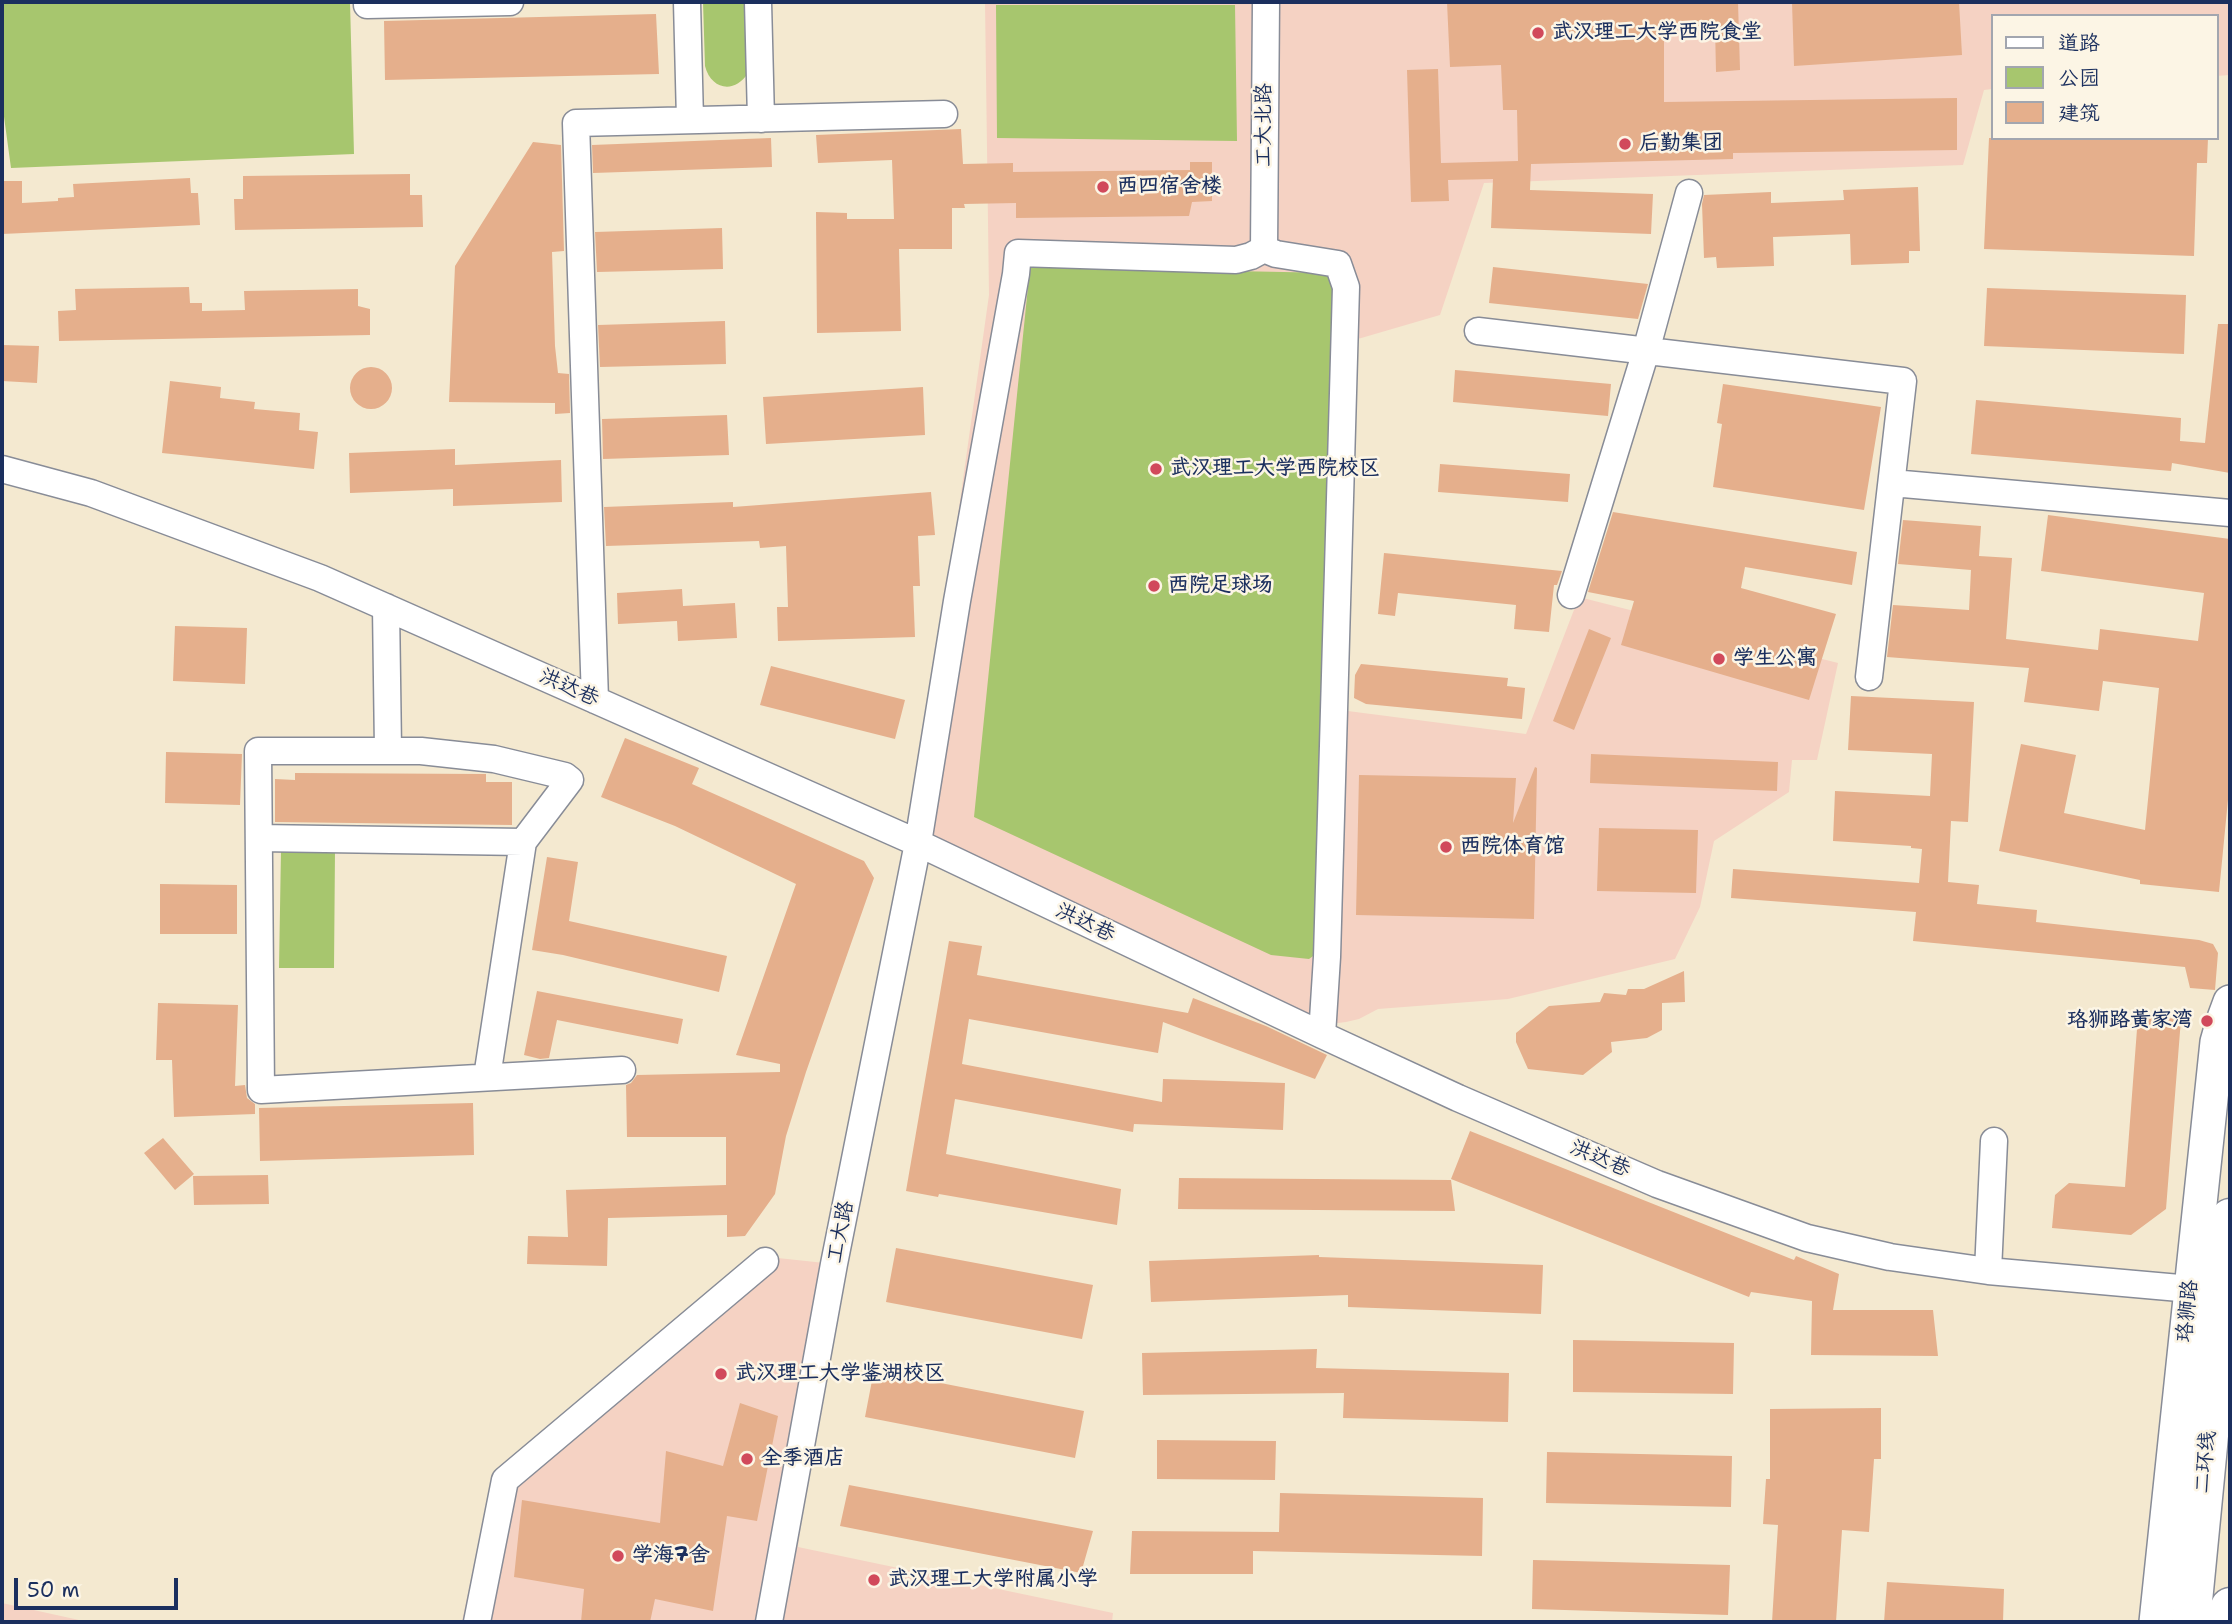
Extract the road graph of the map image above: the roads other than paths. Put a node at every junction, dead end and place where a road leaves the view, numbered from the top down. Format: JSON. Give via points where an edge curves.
{"nodes":[{"id":1,"x":367,"y":2,"type":"edge"},
{"id":2,"x":510,"y":2,"type":"edge"},
{"id":3,"x":687,"y":2,"type":"edge"},
{"id":4,"x":758,"y":2,"type":"edge"},
{"id":5,"x":1266,"y":2,"type":"edge"},
{"id":6,"x":944,"y":114,"type":"dead end"},
{"id":7,"x":761,"y":118,"type":"junction"},
{"id":8,"x":690,"y":120,"type":"junction"},
{"id":9,"x":1689,"y":193,"type":"dead end"},
{"id":10,"x":1264,"y":249,"type":"junction"},
{"id":11,"x":1478,"y":331,"type":"dead end"},
{"id":12,"x":1646,"y":351,"type":"junction"},
{"id":13,"x":2,"y":469,"type":"edge"},
{"id":14,"x":1892,"y":483,"type":"junction"},
{"id":15,"x":2230,"y":513,"type":"edge"},
{"id":16,"x":1571,"y":595,"type":"dead end"},
{"id":17,"x":386,"y":607,"type":"junction"},
{"id":18,"x":1869,"y":677,"type":"dead end"},
{"id":19,"x":595,"y":700,"type":"junction"},
{"id":20,"x":387,"y":750,"type":"junction"},
{"id":21,"x":259,"y":838,"type":"junction"},
{"id":22,"x":523,"y":842,"type":"junction"},
{"id":23,"x":918,"y":843,"type":"junction"},
{"id":24,"x":2230,"y":1002,"type":"edge"},
{"id":25,"x":1322,"y":1035,"type":"junction"},
{"id":26,"x":622,"y":1070,"type":"dead end"},
{"id":27,"x":487,"y":1077,"type":"junction"},
{"id":28,"x":1994,"y":1141,"type":"dead end"},
{"id":29,"x":2230,"y":1218,"type":"edge"},
{"id":30,"x":765,"y":1261,"type":"dead end"},
{"id":31,"x":1988,"y":1271,"type":"junction"},
{"id":32,"x":2191,"y":1289,"type":"junction"},
{"id":33,"x":2230,"y":1607,"type":"edge"},
{"id":34,"x":477,"y":1622,"type":"edge"},
{"id":35,"x":769,"y":1622,"type":"edge"},
{"id":36,"x":2156,"y":1622,"type":"edge"},
{"id":37,"x":2191,"y":1622,"type":"edge"},
{"id":38,"x":2228,"y":1622,"type":"edge"}],
"edges":[{"from":1,"to":2,"type":"street"},
{"from":3,"to":8,"type":"street"},
{"from":4,"to":7,"type":"street"},
{"from":5,"to":10,"type":"street","name":"工大北路"},
{"from":6,"to":7,"type":"street"},
{"from":7,"to":8,"type":"street"},
{"from":8,"to":19,"type":"street","via":[[576,123]]},
{"from":9,"to":12,"type":"street"},
{"from":10,"to":23,"type":"street","name":"工大路","via":[[1236,260],[1018,253]]},
{"from":10,"to":25,"type":"street","via":[[1338,264],[1346,287]]},
{"from":11,"to":12,"type":"street"},
{"from":12,"to":14,"type":"street","via":[[1903,381]]},
{"from":12,"to":16,"type":"street"},
{"from":13,"to":17,"type":"street","name":"洪达巷","via":[[90,493]]},
{"from":14,"to":15,"type":"street"},
{"from":14,"to":18,"type":"street"},
{"from":17,"to":19,"type":"street","name":"洪达巷"},
{"from":17,"to":20,"type":"street"},
{"from":19,"to":23,"type":"street","name":"洪达巷"},
{"from":20,"to":21,"type":"street","via":[[258,751]]},
{"from":20,"to":22,"type":"street","via":[[494,759],[565,776],[570,780]]},
{"from":21,"to":22,"type":"street"},
{"from":21,"to":27,"type":"street","via":[[261,1090]]},
{"from":22,"to":27,"type":"street"},
{"from":23,"to":25,"type":"street","name":"洪达巷"},
{"from":23,"to":35,"type":"street","name":"工大路"},
{"from":24,"to":32,"type":"main road","name":"珞狮路","via":[[2217,1042]]},
{"from":25,"to":31,"type":"street","name":"洪达巷","via":[[1657,1184],[1794,1233],[1890,1257]]},
{"from":26,"to":27,"type":"street"},
{"from":28,"to":31,"type":"street"},
{"from":29,"to":37,"type":"highway","name":"二环线"},
{"from":30,"to":34,"type":"street","via":[[505,1480]]},
{"from":31,"to":32,"type":"street","name":"洪达巷"},
{"from":32,"to":36,"type":"main road","name":"珞狮路"},
{"from":33,"to":38,"type":"highway"}]}
